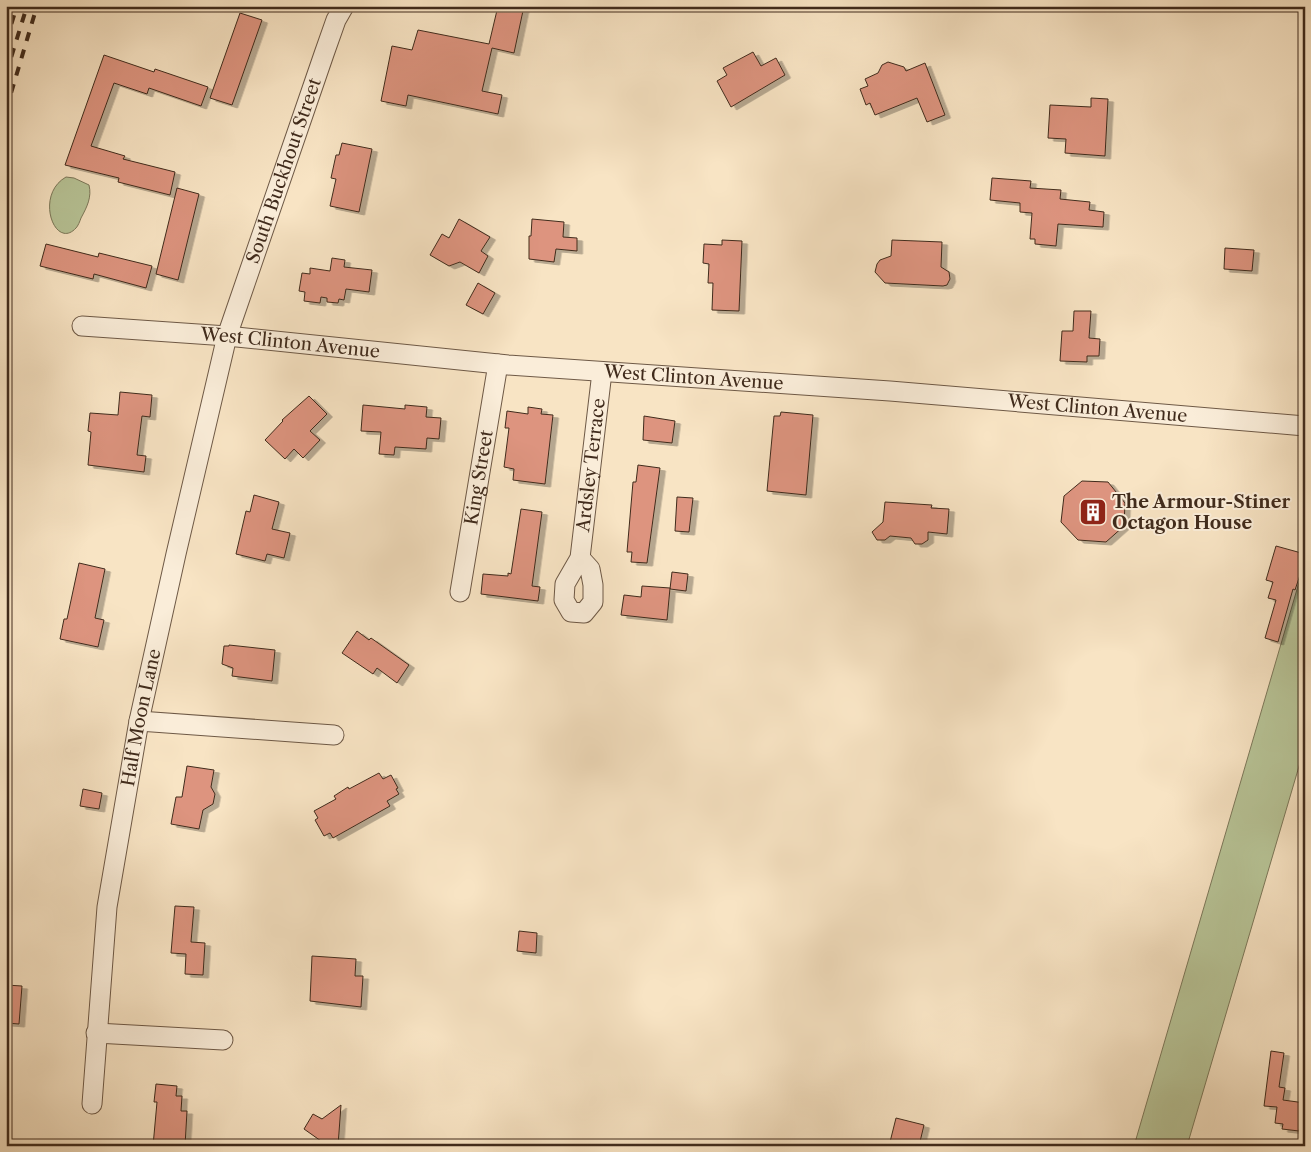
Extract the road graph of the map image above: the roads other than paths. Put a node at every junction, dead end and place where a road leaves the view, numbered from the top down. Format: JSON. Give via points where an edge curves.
{"nodes":[{"id":1,"x":344,"y":6,"type":"edge"},
{"id":2,"x":82,"y":326,"type":"dead end"},
{"id":3,"x":227,"y":336,"type":"junction"},
{"id":4,"x":498,"y":364,"type":"junction"},
{"id":5,"x":602,"y":372,"type":"junction"},
{"id":6,"x":1305,"y":426,"type":"edge"},
{"id":7,"x":580,"y":558,"type":"dead end"},
{"id":8,"x":460,"y":592,"type":"dead end"},
{"id":9,"x":139,"y":721,"type":"junction"},
{"id":10,"x":334,"y":735,"type":"dead end"},
{"id":11,"x":96,"y":1033,"type":"junction"},
{"id":12,"x":223,"y":1040,"type":"dead end"},
{"id":13,"x":92,"y":1104,"type":"dead end"}],
"edges":[{"from":1,"to":3,"type":"street","name":"South Buckhout Street","via":[[336,20]]},
{"from":2,"to":3,"type":"street","name":"West Clinton Avenue"},
{"from":3,"to":4,"type":"street","name":"West Clinton Avenue"},
{"from":3,"to":9,"type":"street","name":"Half Moon Lane"},
{"from":4,"to":5,"type":"street","name":"West Clinton Avenue"},
{"from":4,"to":8,"type":"street","name":"King Street"},
{"from":5,"to":6,"type":"street","name":"West Clinton Avenue","via":[[890,391]]},
{"from":5,"to":7,"type":"street","name":"Ardsley Terrace"},
{"from":9,"to":10,"type":"street"},
{"from":9,"to":11,"type":"street","name":"Half Moon Lane","via":[[107,907]]},
{"from":11,"to":12,"type":"street"},
{"from":11,"to":13,"type":"street","name":"Half Moon Lane"}]}
